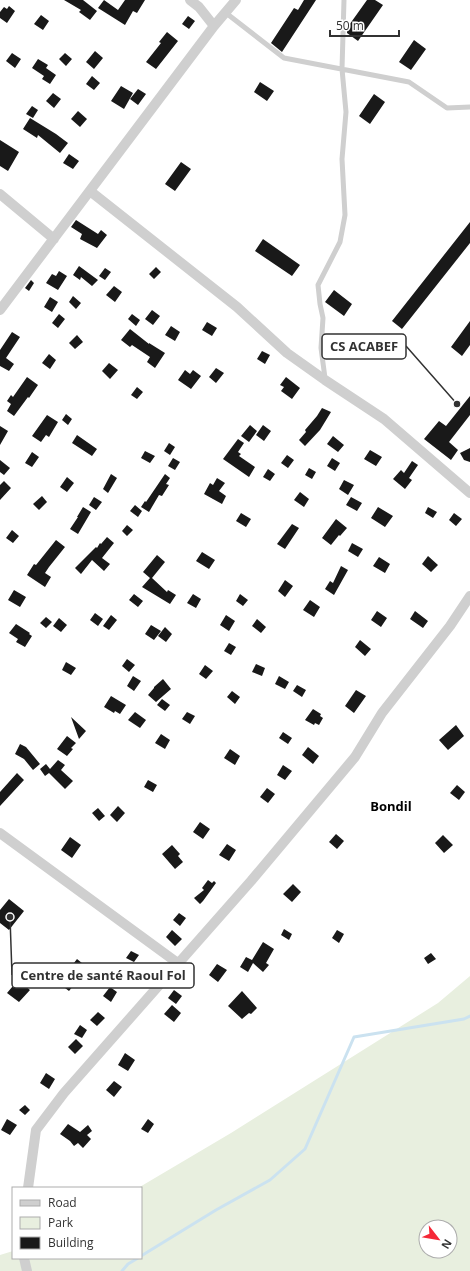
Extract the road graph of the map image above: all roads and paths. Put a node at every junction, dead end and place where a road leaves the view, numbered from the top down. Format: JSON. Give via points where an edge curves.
{"nodes":[{"id":1,"x":190,"y":0,"type":"edge"},
{"id":2,"x":236,"y":0,"type":"edge"},
{"id":3,"x":344,"y":0,"type":"edge"},
{"id":4,"x":226,"y":13,"type":"junction"},
{"id":5,"x":214,"y":26,"type":"junction"},
{"id":6,"x":342,"y":69,"type":"junction"},
{"id":7,"x":470,"y":108,"type":"edge"},
{"id":8,"x":90,"y":191,"type":"junction"},
{"id":9,"x":0,"y":194,"type":"edge"},
{"id":10,"x":54,"y":239,"type":"junction"},
{"id":11,"x":0,"y":310,"type":"edge"},
{"id":12,"x":325,"y":380,"type":"junction"},
{"id":13,"x":470,"y":493,"type":"edge"},
{"id":14,"x":470,"y":596,"type":"edge"},
{"id":15,"x":0,"y":833,"type":"edge"},
{"id":16,"x":179,"y":964,"type":"junction"},
{"id":17,"x":28,"y":1187,"type":"edge"},
{"id":18,"x":24,"y":1259,"type":"edge"},
{"id":19,"x":27,"y":1271,"type":"edge"}],
"edges":[{"from":1,"to":5,"type":"street"},
{"from":2,"to":4,"type":"street"},
{"from":3,"to":6,"type":"lane"},
{"from":4,"to":5,"type":"street"},
{"from":4,"to":6,"type":"lane","via":[[284,58]]},
{"from":5,"to":8,"type":"street"},
{"from":6,"to":7,"type":"lane","via":[[409,82],[447,108]]},
{"from":6,"to":12,"type":"lane","via":[[346,112],[342,158],[345,216],[340,242],[318,285],[323,318],[321,348]]},
{"from":8,"to":10,"type":"street"},
{"from":8,"to":12,"type":"street","via":[[237,307],[287,353]]},
{"from":9,"to":10,"type":"street"},
{"from":10,"to":11,"type":"street"},
{"from":12,"to":13,"type":"street","via":[[384,419]]},
{"from":14,"to":16,"type":"street","via":[[450,626],[382,712],[354,757]]},
{"from":15,"to":16,"type":"street"},
{"from":16,"to":17,"type":"street","via":[[64,1093],[36,1130]]},
{"from":18,"to":19,"type":"street"}]}
